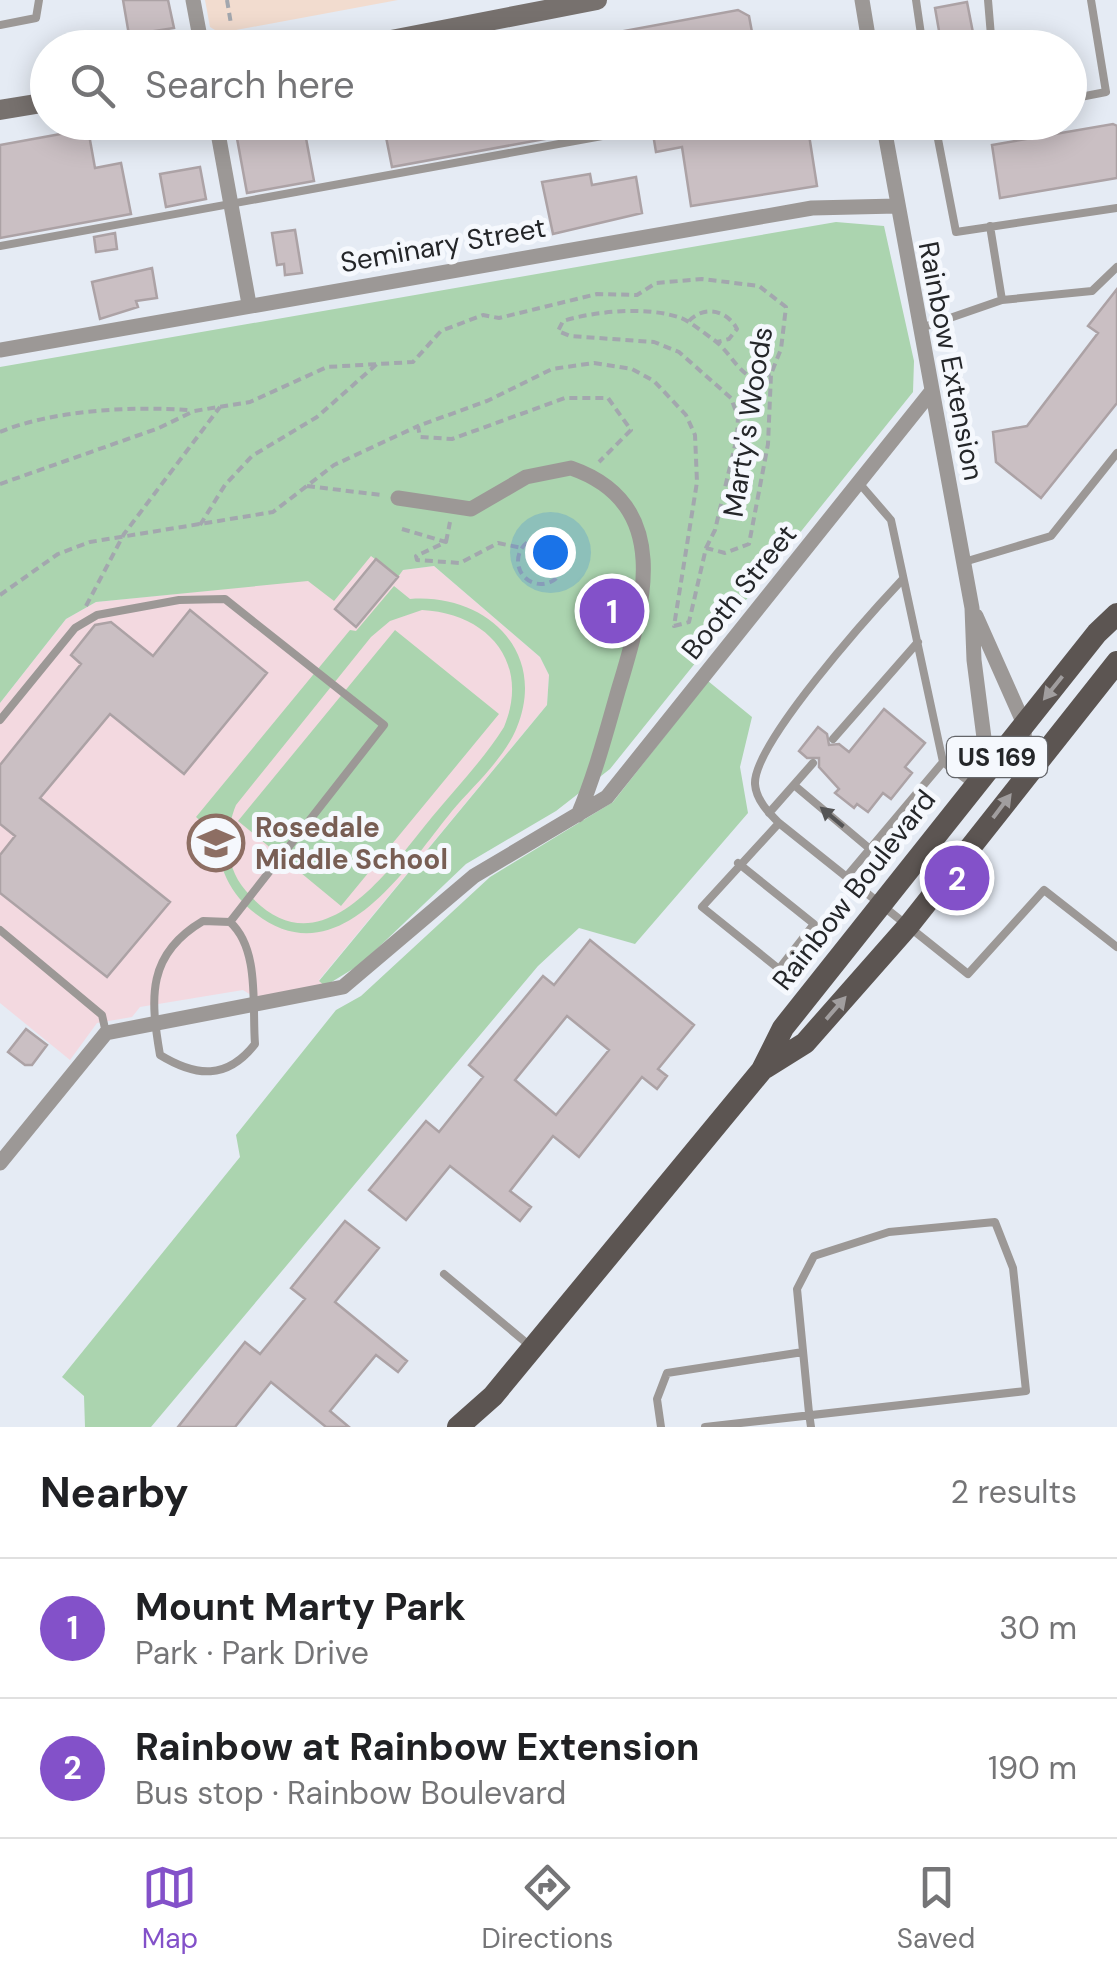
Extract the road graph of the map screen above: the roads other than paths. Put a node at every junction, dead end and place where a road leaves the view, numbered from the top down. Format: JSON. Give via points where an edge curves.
{"nodes":[{"id":1,"x":39,"y":0,"type":"edge"},
{"id":2,"x":193,"y":0,"type":"edge"},
{"id":3,"x":593,"y":0,"type":"edge"},
{"id":4,"x":862,"y":0,"type":"edge"},
{"id":5,"x":916,"y":0,"type":"edge"},
{"id":6,"x":988,"y":0,"type":"edge"},
{"id":7,"x":1091,"y":0,"type":"edge"},
{"id":8,"x":0,"y":25,"type":"edge"},
{"id":9,"x":199,"y":30,"type":"edge"},
{"id":10,"x":441,"y":30,"type":"edge"},
{"id":11,"x":867,"y":30,"type":"edge"},
{"id":12,"x":920,"y":30,"type":"edge"},
{"id":13,"x":990,"y":30,"type":"edge"},
{"id":14,"x":1087,"y":96,"type":"edge"},
{"id":15,"x":30,"y":105,"type":"edge"},
{"id":16,"x":0,"y":110,"type":"edge"},
{"id":17,"x":219,"y":140,"type":"edge"},
{"id":18,"x":577,"y":140,"type":"edge"},
{"id":19,"x":886,"y":140,"type":"edge"},
{"id":20,"x":938,"y":140,"type":"edge"},
{"id":21,"x":231,"y":202,"type":"junction"},
{"id":22,"x":897,"y":206,"type":"junction"},
{"id":23,"x":1117,"y":208,"type":"edge"},
{"id":24,"x":990,"y":226,"type":"junction"},
{"id":25,"x":0,"y":246,"type":"edge"},
{"id":26,"x":1117,"y":267,"type":"edge"},
{"id":27,"x":1002,"y":300,"type":"junction"},
{"id":28,"x":249,"y":304,"type":"junction"},
{"id":29,"x":920,"y":329,"type":"junction"},
{"id":30,"x":0,"y":350,"type":"edge"},
{"id":31,"x":931,"y":392,"type":"junction"},
{"id":32,"x":1117,"y":453,"type":"edge"},
{"id":33,"x":859,"y":482,"type":"junction"},
{"id":34,"x":398,"y":498,"type":"road end"},
{"id":35,"x":964,"y":562,"type":"junction"},
{"id":36,"x":902,"y":580,"type":"junction"},
{"id":37,"x":972,"y":608,"type":"junction"},
{"id":38,"x":1117,"y":614,"type":"edge"},
{"id":39,"x":918,"y":642,"type":"junction"},
{"id":40,"x":1117,"y":662,"type":"edge"},
{"id":41,"x":0,"y":720,"type":"edge"},
{"id":42,"x":1024,"y":724,"type":"junction"},
{"id":43,"x":833,"y":739,"type":"dead end"},
{"id":44,"x":813,"y":762,"type":"dead end"},
{"id":45,"x":943,"y":762,"type":"junction"},
{"id":46,"x":1025,"y":775,"type":"junction"},
{"id":47,"x":981,"y":777,"type":"junction"},
{"id":48,"x":794,"y":785,"type":"junction"},
{"id":49,"x":769,"y":813,"type":"junction"},
{"id":50,"x":578,"y":815,"type":"junction"},
{"id":51,"x":779,"y":823,"type":"junction"},
{"id":52,"x":870,"y":849,"type":"junction"},
{"id":53,"x":738,"y":863,"type":"junction"},
{"id":54,"x":847,"y":876,"type":"junction"},
{"id":55,"x":882,"y":903,"type":"junction"},
{"id":56,"x":230,"y":922,"type":"junction"},
{"id":57,"x":908,"y":925,"type":"junction"},
{"id":58,"x":0,"y":930,"type":"edge"},
{"id":59,"x":1117,"y":947,"type":"edge"},
{"id":60,"x":252,"y":1007,"type":"junction"},
{"id":61,"x":154,"y":1024,"type":"junction"},
{"id":62,"x":106,"y":1033,"type":"junction"},
{"id":63,"x":762,"y":1070,"type":"junction"},
{"id":64,"x":0,"y":1164,"type":"edge"},
{"id":65,"x":444,"y":1274,"type":"dead end"},
{"id":66,"x":532,"y":1348,"type":"junction"},
{"id":67,"x":803,"y":1352,"type":"junction"},
{"id":68,"x":492,"y":1396,"type":"junction"},
{"id":69,"x":809,"y":1413,"type":"junction"},
{"id":70,"x":458,"y":1427,"type":"edge"},
{"id":71,"x":476,"y":1427,"type":"edge"},
{"id":72,"x":661,"y":1427,"type":"edge"},
{"id":73,"x":705,"y":1427,"type":"edge"},
{"id":74,"x":812,"y":1427,"type":"edge"}],
"edges":[{"from":1,"to":8,"type":"lane","via":[[36,18]]},
{"from":2,"to":9,"type":"street"},
{"from":3,"to":10,"type":"main road"},
{"from":4,"to":11,"type":"street"},
{"from":5,"to":12,"type":"lane"},
{"from":6,"to":13,"type":"lane"},
{"from":7,"to":14,"type":"lane","via":[[1106,92]]},
{"from":15,"to":16,"type":"main road"},
{"from":17,"to":21,"type":"street"},
{"from":18,"to":21,"type":"lane"},
{"from":19,"to":22,"type":"street","name":"Rainbow Extension"},
{"from":20,"to":24,"type":"lane","via":[[954,230]]},
{"from":21,"to":25,"type":"lane"},
{"from":21,"to":28,"type":"street"},
{"from":22,"to":28,"type":"street","name":"Seminary Street","via":[[812,208]]},
{"from":22,"to":29,"type":"street","name":"Rainbow Extension"},
{"from":23,"to":24,"type":"lane"},
{"from":24,"to":27,"type":"lane"},
{"from":26,"to":27,"type":"lane","via":[[1092,290]]},
{"from":27,"to":29,"type":"lane"},
{"from":28,"to":30,"type":"street","name":"Seminary Street"},
{"from":29,"to":31,"type":"street","name":"Rainbow Extension"},
{"from":31,"to":33,"type":"street","name":"Booth Street"},
{"from":31,"to":35,"type":"street","name":"Rainbow Extension"},
{"from":32,"to":35,"type":"lane","via":[[1051,536]]},
{"from":33,"to":36,"type":"lane","via":[[892,520]]},
{"from":33,"to":50,"type":"street","name":"Booth Street","via":[[607,797]]},
{"from":34,"to":50,"type":"street","via":[[471,509],[550,470],[571,468],[614,492],[636,525],[646,569],[644,602]]},
{"from":35,"to":37,"type":"street","name":"Rainbow Extension"},
{"from":36,"to":39,"type":"lane"},
{"from":36,"to":49,"type":"lane","via":[[773,738],[755,783]]},
{"from":37,"to":42,"type":"street","name":"Rainbow Extension"},
{"from":37,"to":47,"type":"street","name":"Rainbow Extension"},
{"from":38,"to":42,"type":"main road","name":"Rainbow Boulevard","number":"US 169","one_way":true},
{"from":39,"to":43,"type":"lane"},
{"from":39,"to":45,"type":"lane"},
{"from":40,"to":46,"type":"main road","name":"Rainbow Boulevard","number":"US 169"},
{"from":41,"to":56,"type":"lane","via":[[74,628],[97,615],[225,599],[384,725]]},
{"from":42,"to":46,"type":"street","name":"Rainbow Extension"},
{"from":42,"to":47,"type":"main road","name":"Rainbow Boulevard","number":"US 169"},
{"from":44,"to":48,"type":"lane"},
{"from":45,"to":47,"type":"lane"},
{"from":45,"to":52,"type":"lane"},
{"from":57,"to":46,"type":"main road","name":"Rainbow Boulevard","number":"US 169","one_way":true},
{"from":47,"to":55,"type":"main road","name":"Rainbow Boulevard","number":"US 169"},
{"from":48,"to":49,"type":"lane"},
{"from":52,"to":48,"type":"lane","one_way":true},
{"from":49,"to":51,"type":"lane"},
{"from":50,"to":60,"type":"street","name":"Booth Street","via":[[474,876],[343,987]]},
{"from":51,"to":53,"type":"lane"},
{"from":51,"to":54,"type":"lane"},
{"from":52,"to":54,"type":"lane"},
{"from":53,"to":53,"type":"lane","via":[[814,924],[778,969],[702,907]]},
{"from":54,"to":55,"type":"lane"},
{"from":55,"to":57,"type":"lane"},
{"from":55,"to":63,"type":"main road","name":"Rainbow Boulevard","number":"US 169","via":[[783,1028]]},
{"from":56,"to":60,"type":"lane","via":[[248,951]]},
{"from":56,"to":61,"type":"lane","via":[[203,921],[166,955],[155,974]]},
{"from":57,"to":59,"type":"lane","via":[[968,974],[1044,890]]},
{"from":63,"to":57,"type":"main road","name":"Rainbow Boulevard","number":"US 169","one_way":true,"via":[[805,1042]]},
{"from":58,"to":62,"type":"lane","via":[[102,1016]]},
{"from":60,"to":61,"type":"street"},
{"from":60,"to":61,"type":"lane","via":[[255,1044],[242,1061],[217,1074],[186,1071],[160,1055]]},
{"from":61,"to":62,"type":"street"},
{"from":62,"to":64,"type":"street"},
{"from":63,"to":66,"type":"main road","name":"Rainbow Boulevard","number":"US 169"},
{"from":65,"to":66,"type":"lane"},
{"from":66,"to":68,"type":"main road","name":"Rainbow Boulevard","number":"US 169"},
{"from":67,"to":69,"type":"lane"},
{"from":67,"to":69,"type":"lane","via":[[797,1289],[814,1256],[889,1232],[996,1222],[1012,1268],[1026,1391]]},
{"from":67,"to":72,"type":"lane","via":[[667,1373],[658,1399]]},
{"from":68,"to":70,"type":"main road","name":"Rainbow Boulevard","number":"US 169"},
{"from":68,"to":71,"type":"main road","name":"Rainbow Boulevard","number":"US 169"},
{"from":69,"to":73,"type":"lane"},
{"from":69,"to":74,"type":"lane"}]}
